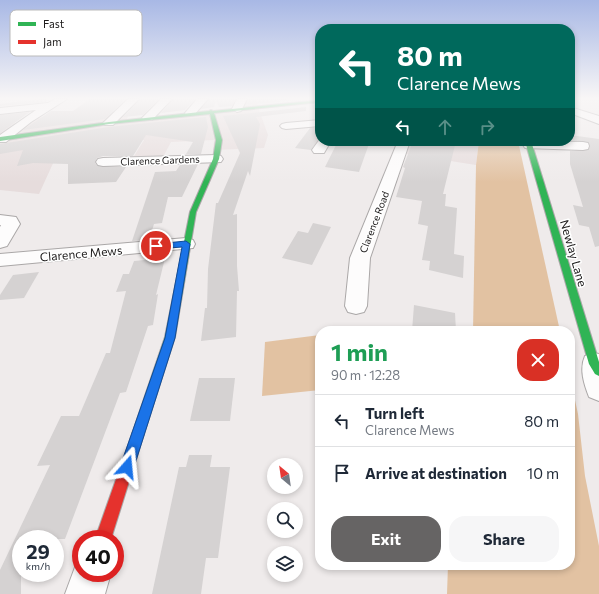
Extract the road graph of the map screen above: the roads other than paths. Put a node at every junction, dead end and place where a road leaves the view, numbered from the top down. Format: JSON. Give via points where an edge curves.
{"nodes":[{"id":1,"x":18,"y":127,"type":"edge"},
{"id":2,"x":84,"y":127,"type":"edge"},
{"id":3,"x":215,"y":127,"type":"edge"},
{"id":4,"x":1,"y":139,"type":"edge"},
{"id":5,"x":402,"y":146,"type":"edge"},
{"id":6,"x":529,"y":146,"type":"edge"},
{"id":7,"x":575,"y":146,"type":"edge"},
{"id":8,"x":583,"y":146,"type":"dead end"},
{"id":9,"x":216,"y":159,"type":"junction"},
{"id":10,"x":103,"y":162,"type":"dead end"},
{"id":11,"x":0,"y":220,"type":"edge"},
{"id":12,"x":0,"y":242,"type":"edge"},
{"id":13,"x":186,"y":244,"type":"junction"},
{"id":14,"x":0,"y":260,"type":"edge"},
{"id":15,"x":356,"y":306,"type":"dead end"},
{"id":16,"x":597,"y":374,"type":"edge"},
{"id":17,"x":106,"y":530,"type":"edge"},
{"id":18,"x":89,"y":582,"type":"edge"},
{"id":19,"x":85,"y":594,"type":"edge"}],
"edges":[{"from":1,"to":4,"type":"street"},
{"from":2,"to":4,"type":"street"},
{"from":3,"to":9,"type":"street","via":[[219,140]]},
{"from":5,"to":15,"type":"street","name":"Clarence Road","via":[[360,258]]},
{"from":6,"to":16,"type":"street","name":"Newlay Lane"},
{"from":7,"to":8,"type":"street"},
{"from":9,"to":10,"type":"street","name":"Clarence Gardens"},
{"from":9,"to":13,"type":"street","via":[[193,212]]},
{"from":11,"to":12,"type":"street","via":[[10,221],[11,224]]},
{"from":13,"to":14,"type":"street","name":"Clarence Mews"},
{"from":13,"to":17,"type":"street","via":[[170,338]]},
{"from":18,"to":19,"type":"street"}]}
